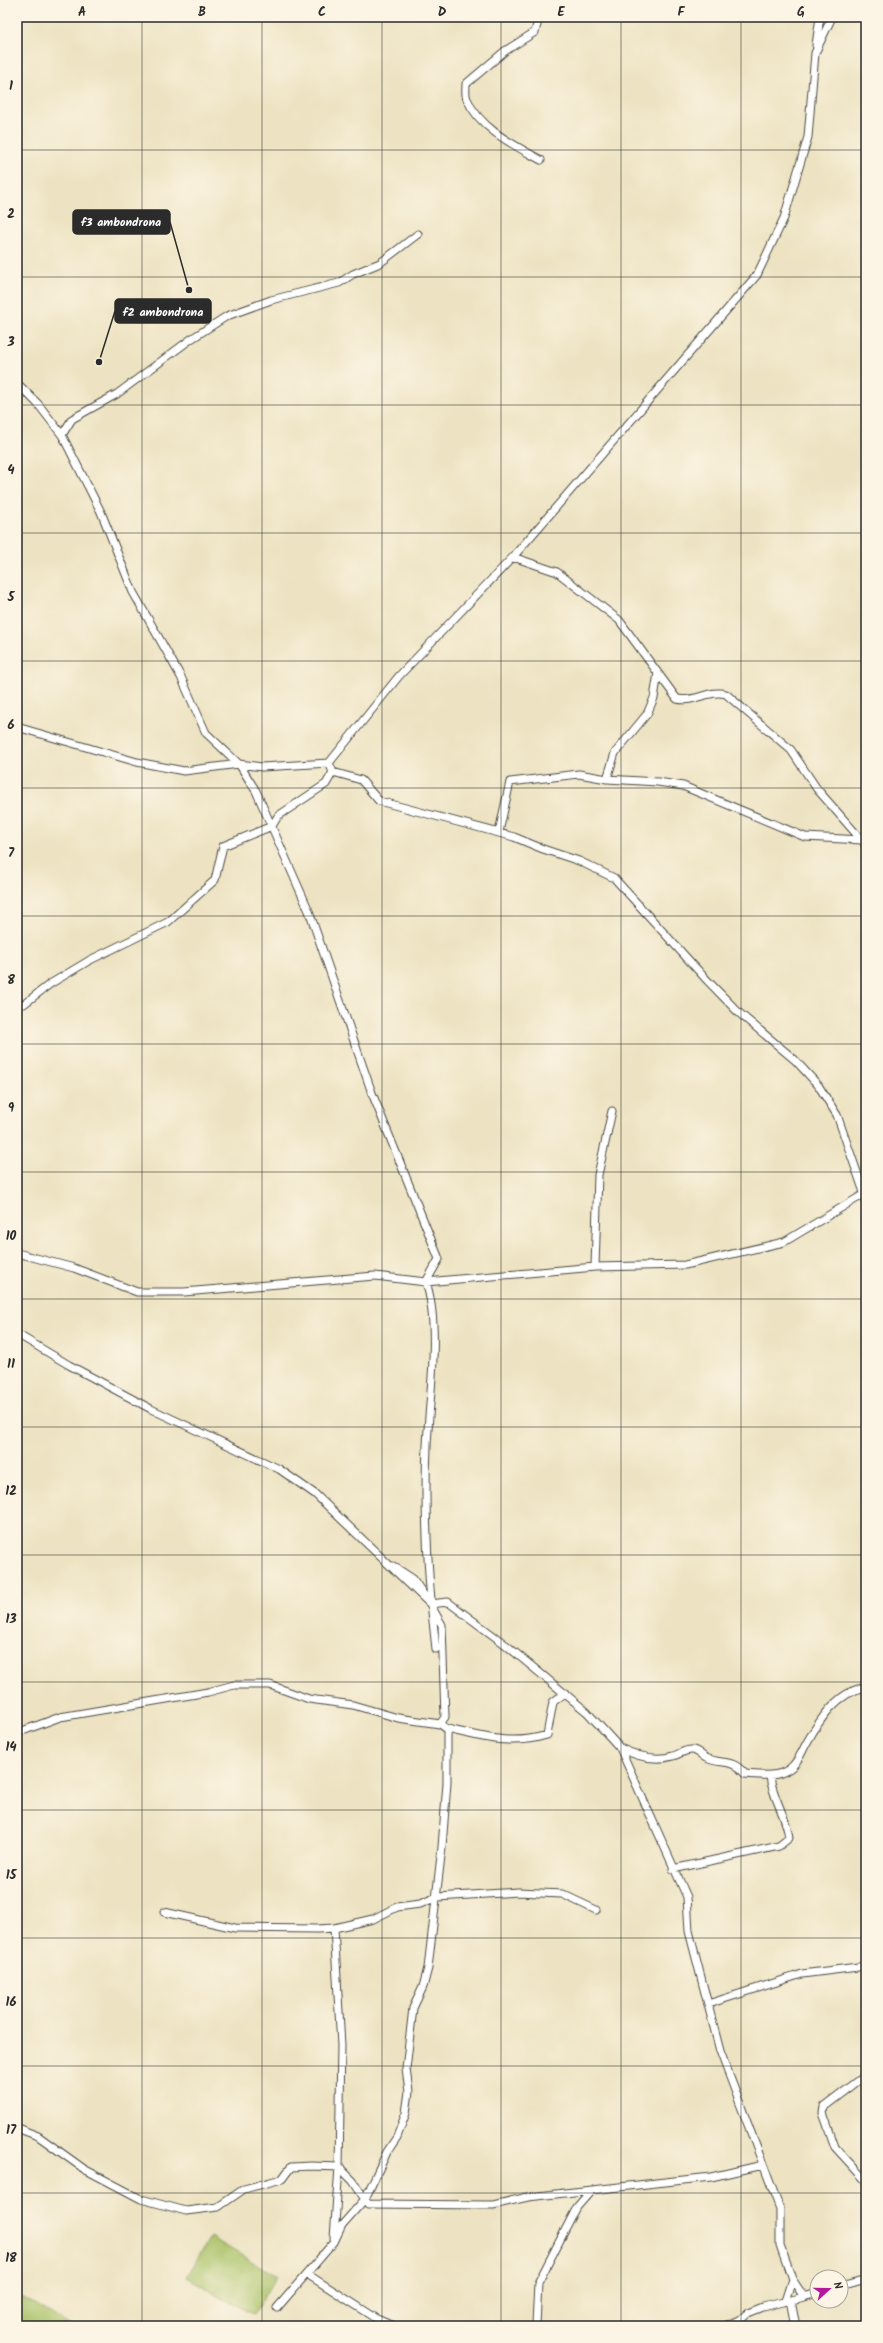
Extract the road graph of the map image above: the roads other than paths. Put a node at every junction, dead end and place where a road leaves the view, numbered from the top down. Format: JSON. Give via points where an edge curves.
{"nodes":[{"id":1,"x":539,"y":17,"type":"edge"},
{"id":2,"x":820,"y":17,"type":"edge"},
{"id":3,"x":832,"y":17,"type":"edge"},
{"id":4,"x":815,"y":54,"type":"junction"},
{"id":5,"x":541,"y":160,"type":"dead end"},
{"id":6,"x":418,"y":234,"type":"dead end"},
{"id":7,"x":17,"y":382,"type":"edge"},
{"id":8,"x":62,"y":435,"type":"junction"},
{"id":9,"x":513,"y":557,"type":"junction"},
{"id":10,"x":658,"y":673,"type":"junction"},
{"id":11,"x":17,"y":726,"type":"edge"},
{"id":12,"x":329,"y":763,"type":"junction"},
{"id":13,"x":239,"y":764,"type":"junction"},
{"id":14,"x":333,"y":772,"type":"junction"},
{"id":15,"x":607,"y":779,"type":"junction"},
{"id":16,"x":272,"y":826,"type":"junction"},
{"id":17,"x":499,"y":832,"type":"junction"},
{"id":18,"x":864,"y":841,"type":"edge"},
{"id":19,"x":24,"y":1004,"type":"dead end"},
{"id":20,"x":612,"y":1111,"type":"dead end"},
{"id":21,"x":865,"y":1195,"type":"edge"},
{"id":22,"x":17,"y":1253,"type":"edge"},
{"id":23,"x":595,"y":1267,"type":"junction"},
{"id":24,"x":426,"y":1282,"type":"junction"},
{"id":25,"x":17,"y":1334,"type":"edge"},
{"id":26,"x":430,"y":1604,"type":"junction"},
{"id":27,"x":436,"y":1649,"type":"dead end"},
{"id":28,"x":866,"y":1686,"type":"edge"},
{"id":29,"x":565,"y":1693,"type":"junction"},
{"id":30,"x":440,"y":1724,"type":"junction"},
{"id":31,"x":448,"y":1729,"type":"junction"},
{"id":32,"x":17,"y":1733,"type":"edge"},
{"id":33,"x":620,"y":1748,"type":"junction"},
{"id":34,"x":770,"y":1776,"type":"junction"},
{"id":35,"x":673,"y":1869,"type":"junction"},
{"id":36,"x":437,"y":1897,"type":"junction"},
{"id":37,"x":596,"y":1910,"type":"dead end"},
{"id":38,"x":164,"y":1912,"type":"dead end"},
{"id":39,"x":334,"y":1928,"type":"junction"},
{"id":40,"x":866,"y":1966,"type":"edge"},
{"id":41,"x":708,"y":2004,"type":"junction"},
{"id":42,"x":866,"y":2075,"type":"edge"},
{"id":43,"x":17,"y":2128,"type":"edge"},
{"id":44,"x":763,"y":2165,"type":"junction"},
{"id":45,"x":340,"y":2167,"type":"junction"},
{"id":46,"x":866,"y":2181,"type":"edge"},
{"id":47,"x":590,"y":2192,"type":"junction"},
{"id":48,"x":365,"y":2199,"type":"junction"},
{"id":49,"x":334,"y":2242,"type":"junction"},
{"id":50,"x":307,"y":2274,"type":"junction"},
{"id":51,"x":792,"y":2279,"type":"junction"},
{"id":52,"x":866,"y":2279,"type":"edge"},
{"id":53,"x":849,"y":2284,"type":"edge"},
{"id":54,"x":809,"y":2295,"type":"edge"},
{"id":55,"x":804,"y":2297,"type":"junction"},
{"id":56,"x":788,"y":2301,"type":"junction"},
{"id":57,"x":277,"y":2308,"type":"dead end"},
{"id":58,"x":393,"y":2326,"type":"edge"},
{"id":59,"x":536,"y":2326,"type":"edge"},
{"id":60,"x":726,"y":2326,"type":"edge"},
{"id":61,"x":796,"y":2326,"type":"edge"}],
"edges":[{"from":1,"to":5,"type":"street","via":[[535,32],[505,51],[466,84],[466,98],[482,122],[513,145]]},
{"from":2,"to":4,"type":"street"},
{"from":3,"to":4,"type":"street"},
{"from":4,"to":9,"type":"street","via":[[808,137],[784,218],[757,275]]},
{"from":6,"to":8,"type":"street","via":[[380,263],[339,283],[271,300],[227,316],[191,339],[117,394],[72,419]]},
{"from":7,"to":8,"type":"street"},
{"from":8,"to":13,"type":"street","via":[[101,512],[133,592],[181,677],[206,733]]},
{"from":9,"to":10,"type":"street","via":[[557,572],[592,597],[619,620]]},
{"from":9,"to":12,"type":"street","via":[[399,676]]},
{"from":10,"to":15,"type":"street","via":[[654,698],[647,714],[615,753]]},
{"from":10,"to":18,"type":"street","via":[[677,699],[685,701],[719,692],[726,694],[791,750],[817,789]]},
{"from":11,"to":13,"type":"street","via":[[137,762],[184,771]]},
{"from":12,"to":13,"type":"street","via":[[262,767]]},
{"from":12,"to":14,"type":"street"},
{"from":13,"to":16,"type":"street","via":[[256,791]]},
{"from":14,"to":16,"type":"street","via":[[326,784],[278,816]]},
{"from":14,"to":17,"type":"street","via":[[361,780],[378,801]]},
{"from":15,"to":17,"type":"street","via":[[579,774],[510,782]]},
{"from":15,"to":18,"type":"street","via":[[683,786],[805,836]]},
{"from":16,"to":19,"type":"street","via":[[223,846],[215,880],[168,922],[90,960],[50,984]]},
{"from":16,"to":24,"type":"street","via":[[309,911],[372,1093],[439,1259]]},
{"from":17,"to":21,"type":"street","via":[[579,860],[614,878],[738,1012],[795,1060],[818,1085],[837,1115]]},
{"from":20,"to":23,"type":"street","via":[[598,1175]]},
{"from":21,"to":23,"type":"street","via":[[784,1242],[685,1265]]},
{"from":22,"to":24,"type":"street","via":[[74,1268],[136,1292],[184,1292],[375,1276]]},
{"from":23,"to":24,"type":"street"},
{"from":24,"to":26,"type":"street","via":[[430,1294],[433,1341],[426,1536]]},
{"from":25,"to":26,"type":"street","via":[[151,1409],[279,1469],[315,1494],[381,1558],[413,1579]]},
{"from":26,"to":27,"type":"street"},
{"from":26,"to":29,"type":"street","via":[[448,1602]]},
{"from":26,"to":30,"type":"street","via":[[442,1625],[445,1717]]},
{"from":28,"to":34,"type":"street","via":[[838,1699],[817,1725],[800,1756],[789,1769]]},
{"from":29,"to":31,"type":"street","via":[[553,1702],[547,1736],[527,1741],[502,1741]]},
{"from":29,"to":33,"type":"street","via":[[596,1721]]},
{"from":30,"to":31,"type":"street"},
{"from":30,"to":32,"type":"street","via":[[398,1718],[353,1705],[309,1699],[270,1685],[234,1685],[208,1692],[60,1717]]},
{"from":31,"to":36,"type":"street","via":[[447,1783]]},
{"from":33,"to":34,"type":"street","via":[[640,1758],[668,1758],[682,1750],[694,1750],[707,1758],[735,1764],[745,1774]]},
{"from":33,"to":35,"type":"street"},
{"from":34,"to":35,"type":"street","via":[[771,1786],[788,1826],[789,1838],[779,1846]]},
{"from":35,"to":41,"type":"street","via":[[686,1897],[689,1931]]},
{"from":36,"to":37,"type":"street","via":[[518,1892],[562,1894]]},
{"from":36,"to":39,"type":"street","via":[[420,1904],[398,1907],[373,1919]]},
{"from":36,"to":48,"type":"street","via":[[428,1968],[413,2008],[406,2069],[409,2092],[406,2113],[397,2137],[387,2152]]},
{"from":38,"to":39,"type":"street","via":[[235,1928]]},
{"from":39,"to":45,"type":"street","via":[[341,2044]]},
{"from":40,"to":41,"type":"street","via":[[802,1974]]},
{"from":41,"to":44,"type":"street","via":[[720,2051]]},
{"from":42,"to":46,"type":"street","via":[[824,2107],[823,2113],[835,2147]]},
{"from":43,"to":45,"type":"street","via":[[38,2136],[84,2169],[141,2199],[186,2211],[218,2207],[244,2189],[282,2179],[291,2167]]},
{"from":44,"to":47,"type":"street","via":[[711,2177]]},
{"from":44,"to":51,"type":"street","via":[[780,2209],[780,2246]]},
{"from":45,"to":48,"type":"street"},
{"from":45,"to":49,"type":"street"},
{"from":47,"to":48,"type":"street","via":[[528,2197],[493,2204],[368,2204]]},
{"from":47,"to":59,"type":"street","via":[[577,2208],[538,2283]]},
{"from":48,"to":49,"type":"street","via":[[342,2225]]},
{"from":49,"to":50,"type":"street"},
{"from":50,"to":57,"type":"street"},
{"from":50,"to":58,"type":"street","via":[[379,2320]]},
{"from":51,"to":55,"type":"street"},
{"from":51,"to":56,"type":"street"},
{"from":52,"to":53,"type":"street"},
{"from":54,"to":55,"type":"street"},
{"from":55,"to":56,"type":"street"},
{"from":56,"to":60,"type":"street","via":[[748,2313]]},
{"from":56,"to":61,"type":"street"}]}
